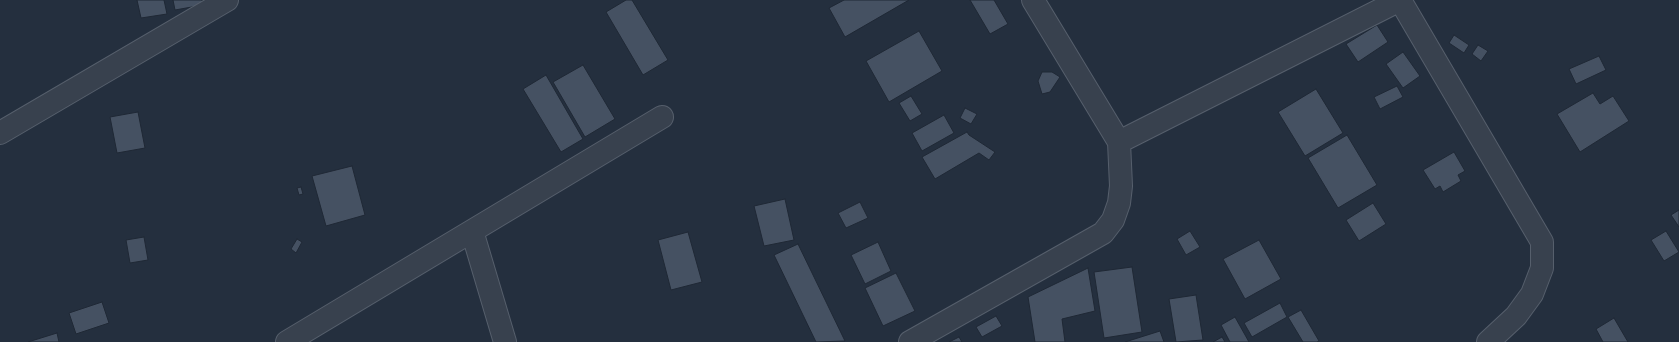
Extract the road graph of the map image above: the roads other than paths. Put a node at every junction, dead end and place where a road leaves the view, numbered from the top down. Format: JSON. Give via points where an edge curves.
{"nodes":[{"id":1,"x":227,"y":0,"type":"edge"},
{"id":2,"x":1033,"y":0,"type":"edge"},
{"id":3,"x":1400,"y":0,"type":"edge"},
{"id":4,"x":662,"y":116,"type":"dead end"},
{"id":5,"x":0,"y":133,"type":"edge"},
{"id":6,"x":1119,"y":142,"type":"junction"},
{"id":7,"x":472,"y":230,"type":"junction"},
{"id":8,"x":287,"y":342,"type":"edge"},
{"id":9,"x":505,"y":342,"type":"edge"},
{"id":10,"x":910,"y":342,"type":"edge"},
{"id":11,"x":1488,"y":342,"type":"edge"}],
"edges":[{"from":1,"to":5,"type":"street"},
{"from":2,"to":6,"type":"street"},
{"from":3,"to":6,"type":"street"},
{"from":3,"to":11,"type":"street","via":[[1542,242],[1542,268],[1532,294],[1516,316]]},
{"from":4,"to":7,"type":"street"},
{"from":6,"to":10,"type":"street","via":[[1119,204],[1113,220],[1103,233]]},
{"from":7,"to":8,"type":"street"},
{"from":7,"to":9,"type":"street"}]}
